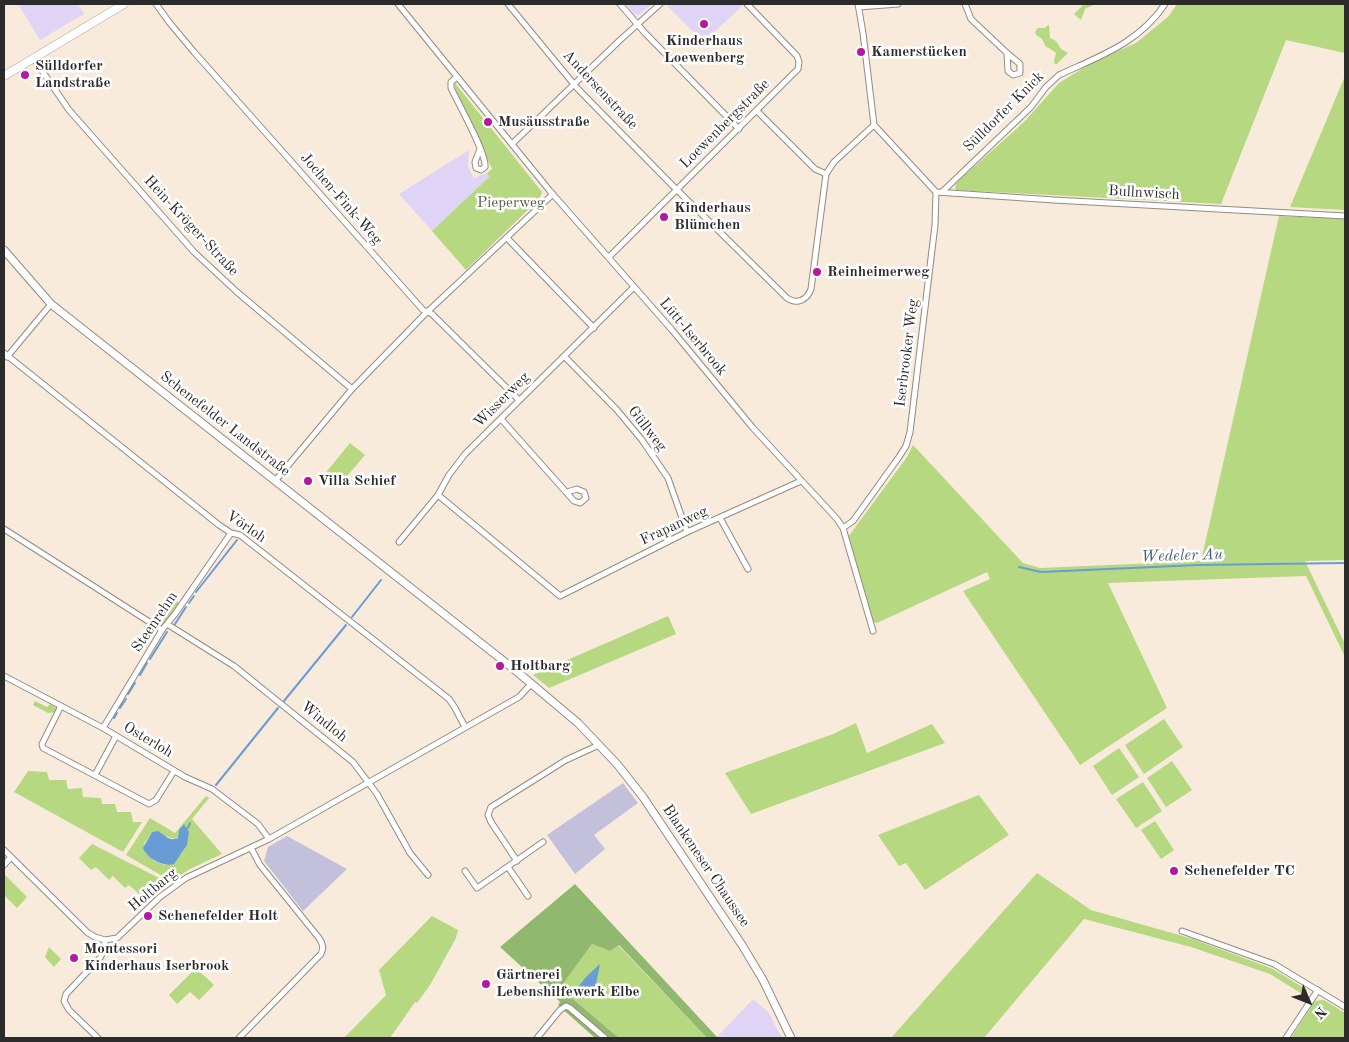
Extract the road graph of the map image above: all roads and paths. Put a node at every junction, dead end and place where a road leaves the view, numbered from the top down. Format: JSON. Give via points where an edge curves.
{"nodes":[{"id":1,"x":124,"y":4,"type":"edge"},
{"id":2,"x":156,"y":4,"type":"edge"},
{"id":3,"x":398,"y":4,"type":"edge"},
{"id":4,"x":508,"y":4,"type":"edge"},
{"id":5,"x":620,"y":4,"type":"edge"},
{"id":6,"x":660,"y":4,"type":"edge"},
{"id":7,"x":747,"y":4,"type":"edge"},
{"id":8,"x":898,"y":4,"type":"edge"},
{"id":9,"x":965,"y":4,"type":"edge"},
{"id":10,"x":1165,"y":4,"type":"edge"},
{"id":11,"x":859,"y":5,"type":"edge"},
{"id":12,"x":637,"y":24,"type":"junction"},
{"id":13,"x":1006,"y":53,"type":"dead end"},
{"id":14,"x":34,"y":58,"type":"junction"},
{"id":15,"x":4,"y":76,"type":"edge"},
{"id":16,"x":456,"y":77,"type":"junction"},
{"id":17,"x":574,"y":84,"type":"junction"},
{"id":18,"x":757,"y":111,"type":"junction"},
{"id":19,"x":874,"y":124,"type":"junction"},
{"id":20,"x":739,"y":129,"type":"junction"},
{"id":21,"x":512,"y":144,"type":"junction"},
{"id":22,"x":480,"y":149,"type":"dead end"},
{"id":23,"x":826,"y":174,"type":"junction"},
{"id":24,"x":677,"y":190,"type":"junction"},
{"id":25,"x":939,"y":192,"type":"junction"},
{"id":26,"x":553,"y":194,"type":"junction"},
{"id":27,"x":1345,"y":216,"type":"edge"},
{"id":28,"x":507,"y":238,"type":"junction"},
{"id":29,"x":4,"y":250,"type":"edge"},
{"id":30,"x":609,"y":257,"type":"junction"},
{"id":31,"x":634,"y":287,"type":"junction"},
{"id":32,"x":51,"y":304,"type":"junction"},
{"id":33,"x":428,"y":312,"type":"junction"},
{"id":34,"x":594,"y":328,"type":"junction"},
{"id":35,"x":6,"y":355,"type":"edge"},
{"id":36,"x":564,"y":356,"type":"junction"},
{"id":37,"x":352,"y":389,"type":"junction"},
{"id":38,"x":519,"y":400,"type":"junction"},
{"id":39,"x":501,"y":419,"type":"junction"},
{"id":40,"x":275,"y":481,"type":"junction"},
{"id":41,"x":800,"y":481,"type":"junction"},
{"id":42,"x":567,"y":492,"type":"dead end"},
{"id":43,"x":438,"y":495,"type":"junction"},
{"id":44,"x":720,"y":518,"type":"junction"},
{"id":45,"x":843,"y":528,"type":"junction"},
{"id":46,"x":4,"y":529,"type":"edge"},
{"id":47,"x":687,"y":532,"type":"junction"},
{"id":48,"x":231,"y":533,"type":"junction"},
{"id":49,"x":399,"y":542,"type":"dead end"},
{"id":50,"x":748,"y":569,"type":"dead end"},
{"id":51,"x":167,"y":624,"type":"junction"},
{"id":52,"x":162,"y":630,"type":"junction"},
{"id":53,"x":873,"y":631,"type":"dead end"},
{"id":54,"x":4,"y":676,"type":"edge"},
{"id":55,"x":532,"y":683,"type":"junction"},
{"id":56,"x":61,"y":706,"type":"junction"},
{"id":57,"x":578,"y":723,"type":"joint"},
{"id":58,"x":103,"y":728,"type":"junction"},
{"id":59,"x":465,"y":728,"type":"junction"},
{"id":60,"x":116,"y":736,"type":"junction"},
{"id":61,"x":599,"y":745,"type":"junction"},
{"id":62,"x":174,"y":771,"type":"junction"},
{"id":63,"x":95,"y":775,"type":"junction"},
{"id":64,"x":368,"y":782,"type":"junction"},
{"id":65,"x":269,"y":839,"type":"junction"},
{"id":66,"x":543,"y":842,"type":"dead end"},
{"id":67,"x":251,"y":848,"type":"junction"},
{"id":68,"x":4,"y":850,"type":"edge"},
{"id":69,"x":11,"y":857,"type":"junction"},
{"id":70,"x":517,"y":861,"type":"junction"},
{"id":71,"x":4,"y":865,"type":"edge"},
{"id":72,"x":508,"y":867,"type":"junction"},
{"id":73,"x":466,"y":871,"type":"dead end"},
{"id":74,"x":428,"y":875,"type":"dead end"},
{"id":75,"x":528,"y":896,"type":"dead end"},
{"id":76,"x":1182,"y":931,"type":"dead end"},
{"id":77,"x":105,"y":940,"type":"junction"},
{"id":78,"x":1318,"y":990,"type":"junction"},
{"id":79,"x":1345,"y":1007,"type":"edge"},
{"id":80,"x":98,"y":1038,"type":"edge"},
{"id":81,"x":239,"y":1038,"type":"edge"},
{"id":82,"x":538,"y":1038,"type":"edge"},
{"id":83,"x":605,"y":1038,"type":"edge"},
{"id":84,"x":791,"y":1038,"type":"edge"},
{"id":85,"x":1286,"y":1038,"type":"edge"}],
"edges":[{"from":1,"to":14,"type":"main road"},
{"from":2,"to":33,"type":"street","name":"Jochen-Fink-Weg","via":[[204,63]]},
{"from":3,"to":16,"type":"street","name":"Lütt-Iserbrook"},
{"from":4,"to":17,"type":"street","name":"Andersenstraße"},
{"from":5,"to":12,"type":"street"},
{"from":6,"to":12,"type":"street"},
{"from":7,"to":18,"type":"street","name":"Loewenbergstraße","via":[[795,53],[799,62],[795,72]]},
{"from":8,"to":11,"type":"street"},
{"from":9,"to":13,"type":"street","via":[[971,19]]},
{"from":10,"to":25,"type":"street","name":"Sülldorfer Knick","via":[[1141,32],[1117,48],[1059,75],[1031,107]]},
{"from":11,"to":19,"type":"street"},
{"from":12,"to":17,"type":"street"},
{"from":12,"to":20,"type":"street"},
{"from":14,"to":15,"type":"main road"},
{"from":14,"to":37,"type":"street","name":"Hein-Kröger-Straße","via":[[69,110],[194,252]]},
{"from":16,"to":21,"type":"street","name":"Lütt-Iserbrook"},
{"from":16,"to":22,"type":"street","via":[[451,88]]},
{"from":17,"to":21,"type":"street"},
{"from":17,"to":24,"type":"street","name":"Andersenstraße"},
{"from":18,"to":20,"type":"street","name":"Loewenbergstraße"},
{"from":18,"to":23,"type":"street","via":[[815,169]]},
{"from":19,"to":23,"type":"street","via":[[834,162]]},
{"from":19,"to":25,"type":"street"},
{"from":20,"to":24,"type":"street","name":"Loewenbergstraße"},
{"from":21,"to":26,"type":"street","name":"Lütt-Iserbrook"},
{"from":23,"to":24,"type":"street","name":"Andersenstraße","via":[[810,292],[801,300],[792,301]]},
{"from":24,"to":30,"type":"street","name":"Loewenbergstraße"},
{"from":25,"to":27,"type":"street","name":"Bullnwisch"},
{"from":25,"to":45,"type":"street","name":"Iserbrooker Weg","via":[[910,432],[899,457],[853,521]]},
{"from":26,"to":28,"type":"street"},
{"from":26,"to":30,"type":"street","name":"Lütt-Iserbrook"},
{"from":28,"to":33,"type":"street"},
{"from":28,"to":34,"type":"street"},
{"from":29,"to":32,"type":"main road","name":"Schenefelder Landstraße"},
{"from":30,"to":31,"type":"street","name":"Lütt-Iserbrook"},
{"from":31,"to":34,"type":"street","name":"Wisserweg"},
{"from":31,"to":41,"type":"street","name":"Lütt-Iserbrook"},
{"from":32,"to":35,"type":"street"},
{"from":32,"to":40,"type":"main road","name":"Schenefelder Landstraße"},
{"from":33,"to":37,"type":"street"},
{"from":33,"to":38,"type":"street","name":"Jochen-Fink-Weg"},
{"from":34,"to":36,"type":"street","name":"Wisserweg"},
{"from":35,"to":48,"type":"street","name":"Vörloh"},
{"from":36,"to":38,"type":"street","name":"Wisserweg"},
{"from":36,"to":47,"type":"street","name":"Güllweg","via":[[642,440],[668,478]]},
{"from":37,"to":40,"type":"street"},
{"from":38,"to":39,"type":"street","name":"Wisserweg"},
{"from":39,"to":42,"type":"street"},
{"from":39,"to":43,"type":"street","name":"Wisserweg","via":[[465,454]]},
{"from":40,"to":55,"type":"main road","name":"Schenefelder Landstraße"},
{"from":41,"to":44,"type":"street","name":"Frapanweg"},
{"from":41,"to":45,"type":"street","name":"Lütt-Iserbrook"},
{"from":43,"to":47,"type":"street","name":"Frapanweg","via":[[560,596]]},
{"from":43,"to":49,"type":"street","name":"Wisserweg"},
{"from":44,"to":47,"type":"street","name":"Frapanweg"},
{"from":44,"to":50,"type":"street"},
{"from":45,"to":53,"type":"street","name":"Lütt-Iserbrook"},
{"from":46,"to":52,"type":"street"},
{"from":48,"to":51,"type":"street","name":"Steenrehm"},
{"from":48,"to":59,"type":"street","name":"Vörloh","via":[[240,535],[449,699]]},
{"from":51,"to":52,"type":"street","name":"Steenrehm"},
{"from":51,"to":64,"type":"street","name":"Windloh","via":[[234,666],[349,758]]},
{"from":52,"to":58,"type":"street","name":"Steenrehm"},
{"from":54,"to":56,"type":"street","name":"Osterloh"},
{"from":55,"to":57,"type":"main road","name":"Schenefelder Landstraße"},
{"from":55,"to":59,"type":"street","name":"Holtbarg","via":[[519,697]]},
{"from":56,"to":58,"type":"street","name":"Osterloh"},
{"from":56,"to":63,"type":"street","via":[[43,748]]},
{"from":57,"to":61,"type":"main road","name":"Blankeneser Chaussee"},
{"from":58,"to":60,"type":"street","name":"Osterloh"},
{"from":59,"to":64,"type":"street","name":"Holtbarg"},
{"from":60,"to":62,"type":"street","name":"Osterloh"},
{"from":60,"to":63,"type":"street"},
{"from":61,"to":70,"type":"street","via":[[566,760],[491,807],[488,815],[491,822]]},
{"from":61,"to":84,"type":"main road","name":"Blankeneser Chaussee","via":[[656,816],[734,933],[763,980]]},
{"from":62,"to":63,"type":"street","via":[[156,800],[149,804]]},
{"from":62,"to":65,"type":"street","name":"Osterloh","via":[[216,793],[258,824]]},
{"from":64,"to":65,"type":"street","name":"Holtbarg"},
{"from":64,"to":74,"type":"street","name":"Windloh","via":[[410,853]]},
{"from":65,"to":67,"type":"street","name":"Holtbarg"},
{"from":66,"to":70,"type":"street"},
{"from":67,"to":77,"type":"street","name":"Holtbarg","via":[[186,878],[160,897],[121,935]]},
{"from":67,"to":81,"type":"street","via":[[323,945],[323,950]]},
{"from":68,"to":69,"type":"street"},
{"from":69,"to":71,"type":"street"},
{"from":69,"to":77,"type":"street","via":[[88,933]]},
{"from":70,"to":72,"type":"street"},
{"from":72,"to":73,"type":"street","via":[[477,888]]},
{"from":72,"to":75,"type":"street"},
{"from":76,"to":78,"type":"street","via":[[1274,964]]},
{"from":77,"to":80,"type":"street","via":[[100,958],[66,994],[64,1001]]},
{"from":78,"to":79,"type":"street"},
{"from":78,"to":85,"type":"street"},
{"from":82,"to":83,"type":"street","via":[[566,1006]]}]}
